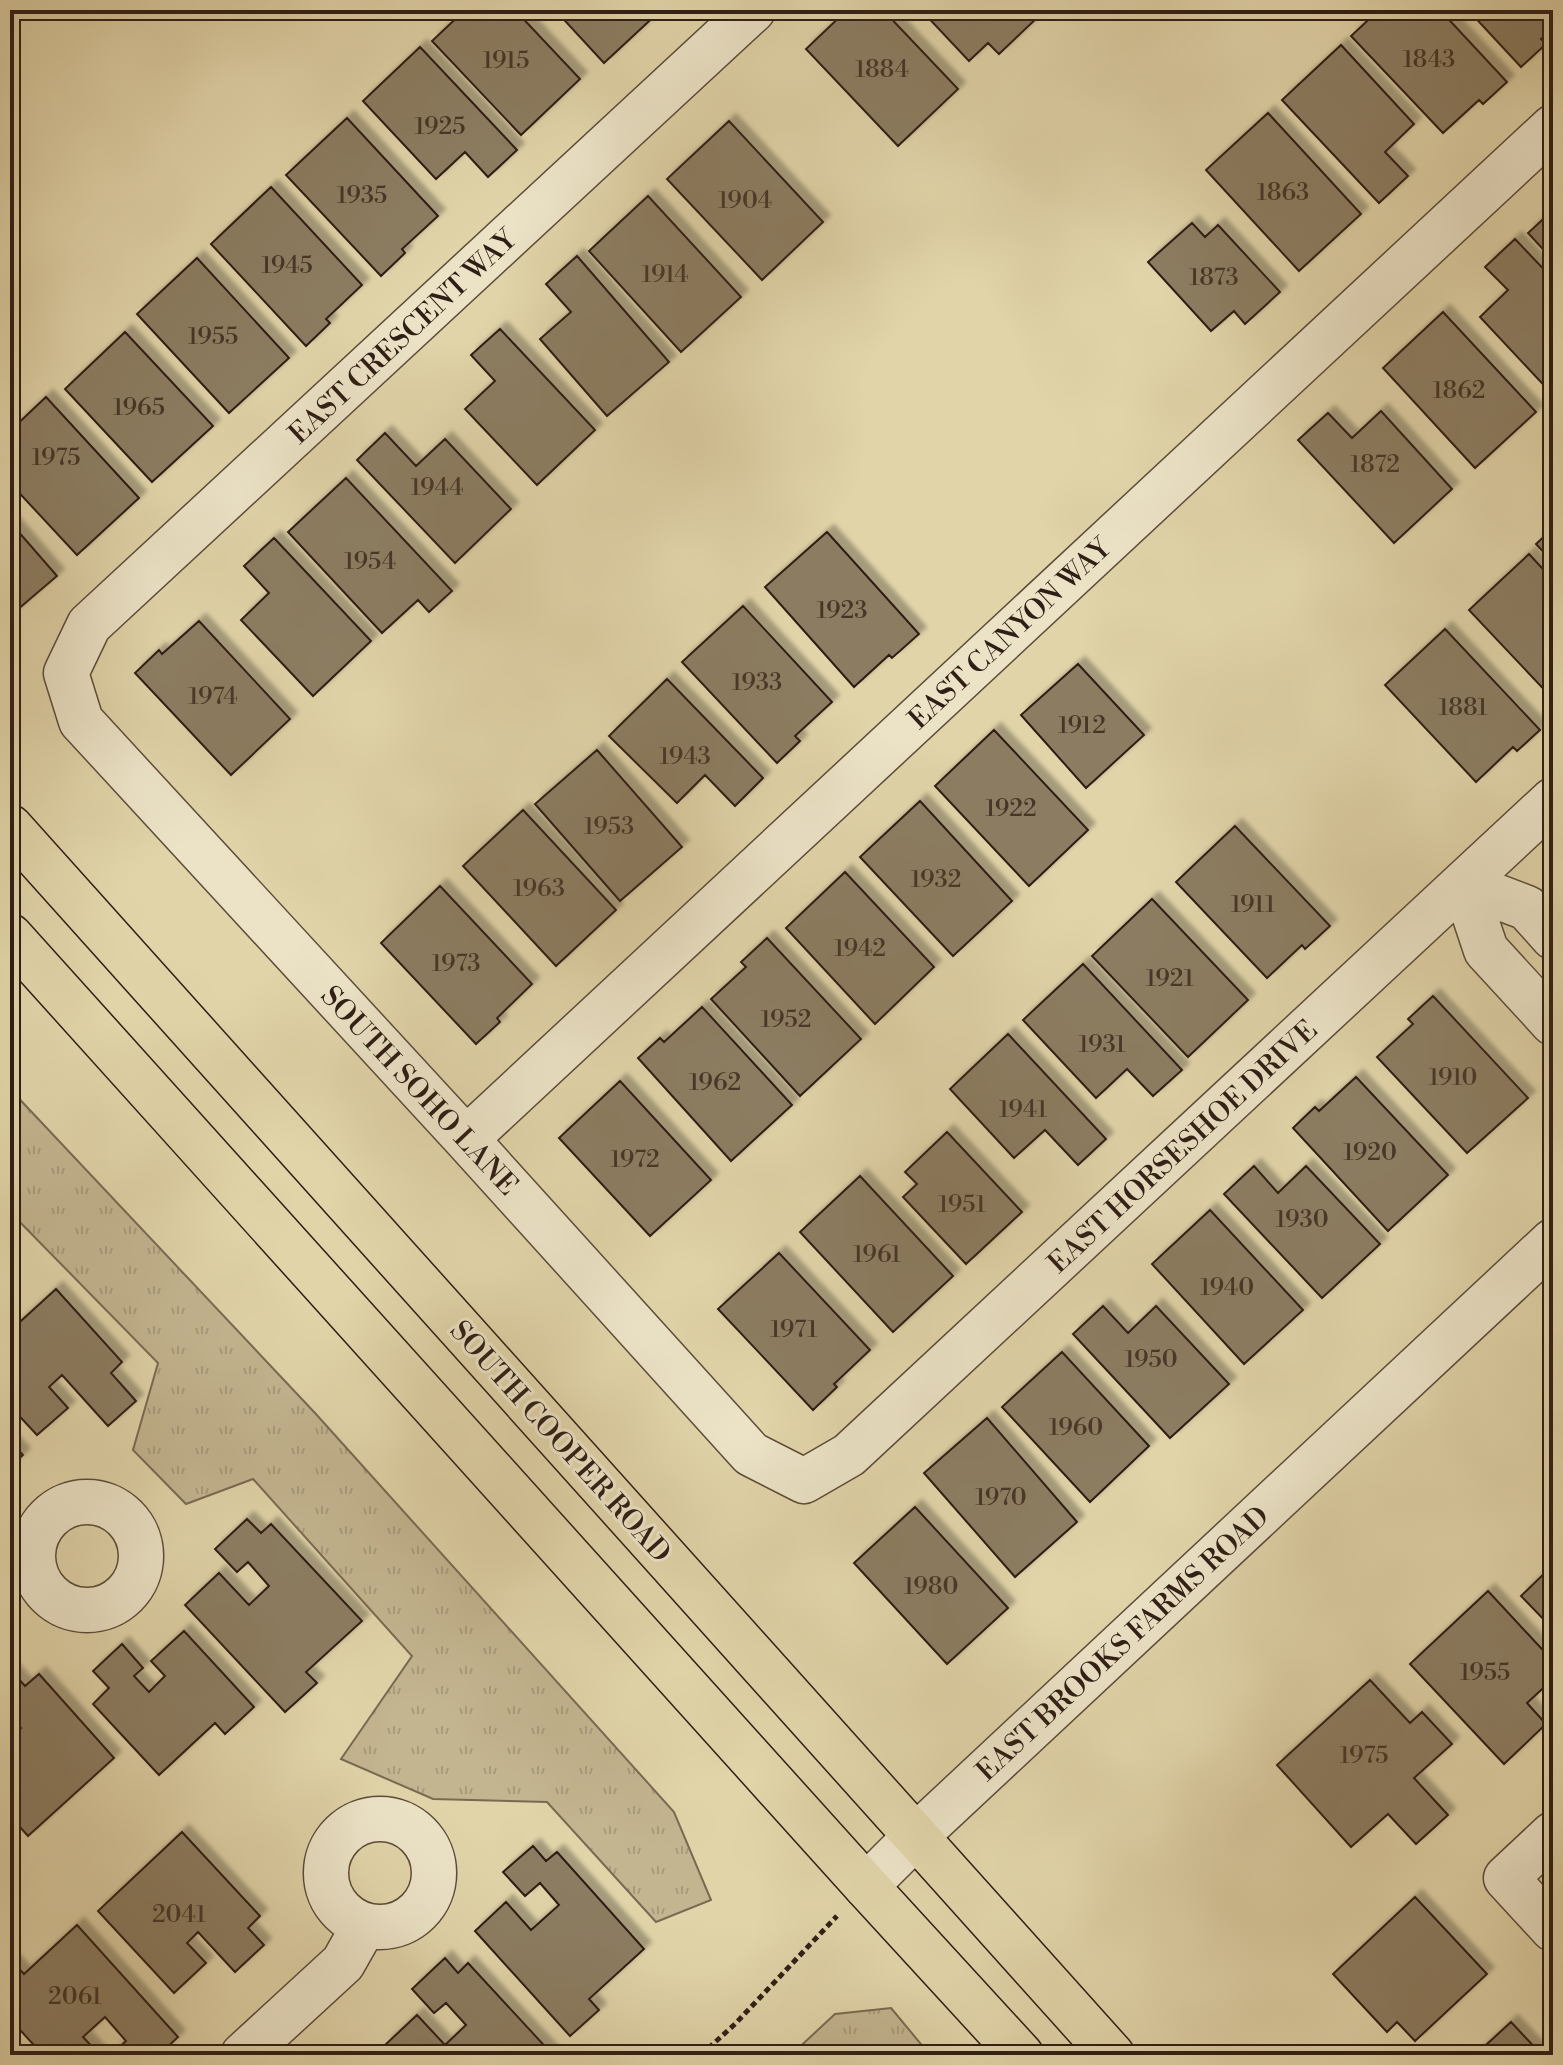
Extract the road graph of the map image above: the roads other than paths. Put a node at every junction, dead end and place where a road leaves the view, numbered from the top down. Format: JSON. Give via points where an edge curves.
{"nodes":[{"id":1,"x":753,"y":10,"type":"edge"},
{"id":2,"x":1553,"y":127,"type":"edge"},
{"id":3,"x":66,"y":673,"type":"joint"},
{"id":4,"x":1553,"y":800,"type":"edge"},
{"id":5,"x":10,"y":827,"type":"edge"},
{"id":6,"x":1464,"y":884,"type":"junction"},
{"id":7,"x":10,"y":936,"type":"edge"},
{"id":8,"x":1553,"y":937,"type":"edge"},
{"id":9,"x":1547,"y":1004,"type":"edge"},
{"id":10,"x":466,"y":1139,"type":"junction"},
{"id":11,"x":1553,"y":1241,"type":"edge"},
{"id":12,"x":804,"y":1481,"type":"joint"},
{"id":13,"x":1553,"y":1834,"type":"edge"},
{"id":14,"x":916,"y":1836,"type":"junction"},
{"id":15,"x":866,"y":1886,"type":"junction"},
{"id":16,"x":364,"y":1926,"type":"dead end"},
{"id":17,"x":1553,"y":1929,"type":"edge"},
{"id":18,"x":243,"y":2055,"type":"edge"},
{"id":19,"x":1021,"y":2055,"type":"edge"},
{"id":20,"x":1112,"y":2055,"type":"edge"}],
"edges":[{"from":1,"to":3,"type":"street","name":"EAST CRESCENT WAY","via":[[89,625]]},
{"from":2,"to":10,"type":"street","name":"EAST CANYON WAY"},
{"from":3,"to":10,"type":"street","name":"SOUTH SOHO LANE","via":[[81,721]]},
{"from":4,"to":6,"type":"street","name":"EAST HORSESHOE DRIVE"},
{"from":5,"to":14,"type":"main road","name":"SOUTH COOPER ROAD"},
{"from":6,"to":8,"type":"street","via":[[1527,908]]},
{"from":6,"to":9,"type":"street","via":[[1486,950]]},
{"from":6,"to":12,"type":"street","name":"EAST HORSESHOE DRIVE","via":[[849,1455]]},
{"from":7,"to":15,"type":"main road"},
{"from":10,"to":12,"type":"street","name":"SOUTH SOHO LANE","via":[[751,1454]]},
{"from":11,"to":14,"type":"street","name":"EAST BROOKS FARMS ROAD"},
{"from":13,"to":17,"type":"street","via":[[1506,1878]]},
{"from":14,"to":15,"type":"street","name":"EAST BROOKS FARMS ROAD"},
{"from":14,"to":20,"type":"main road","name":"SOUTH COOPER ROAD"},
{"from":15,"to":19,"type":"main road"},
{"from":16,"to":18,"type":"street","via":[[343,1963]]}]}
